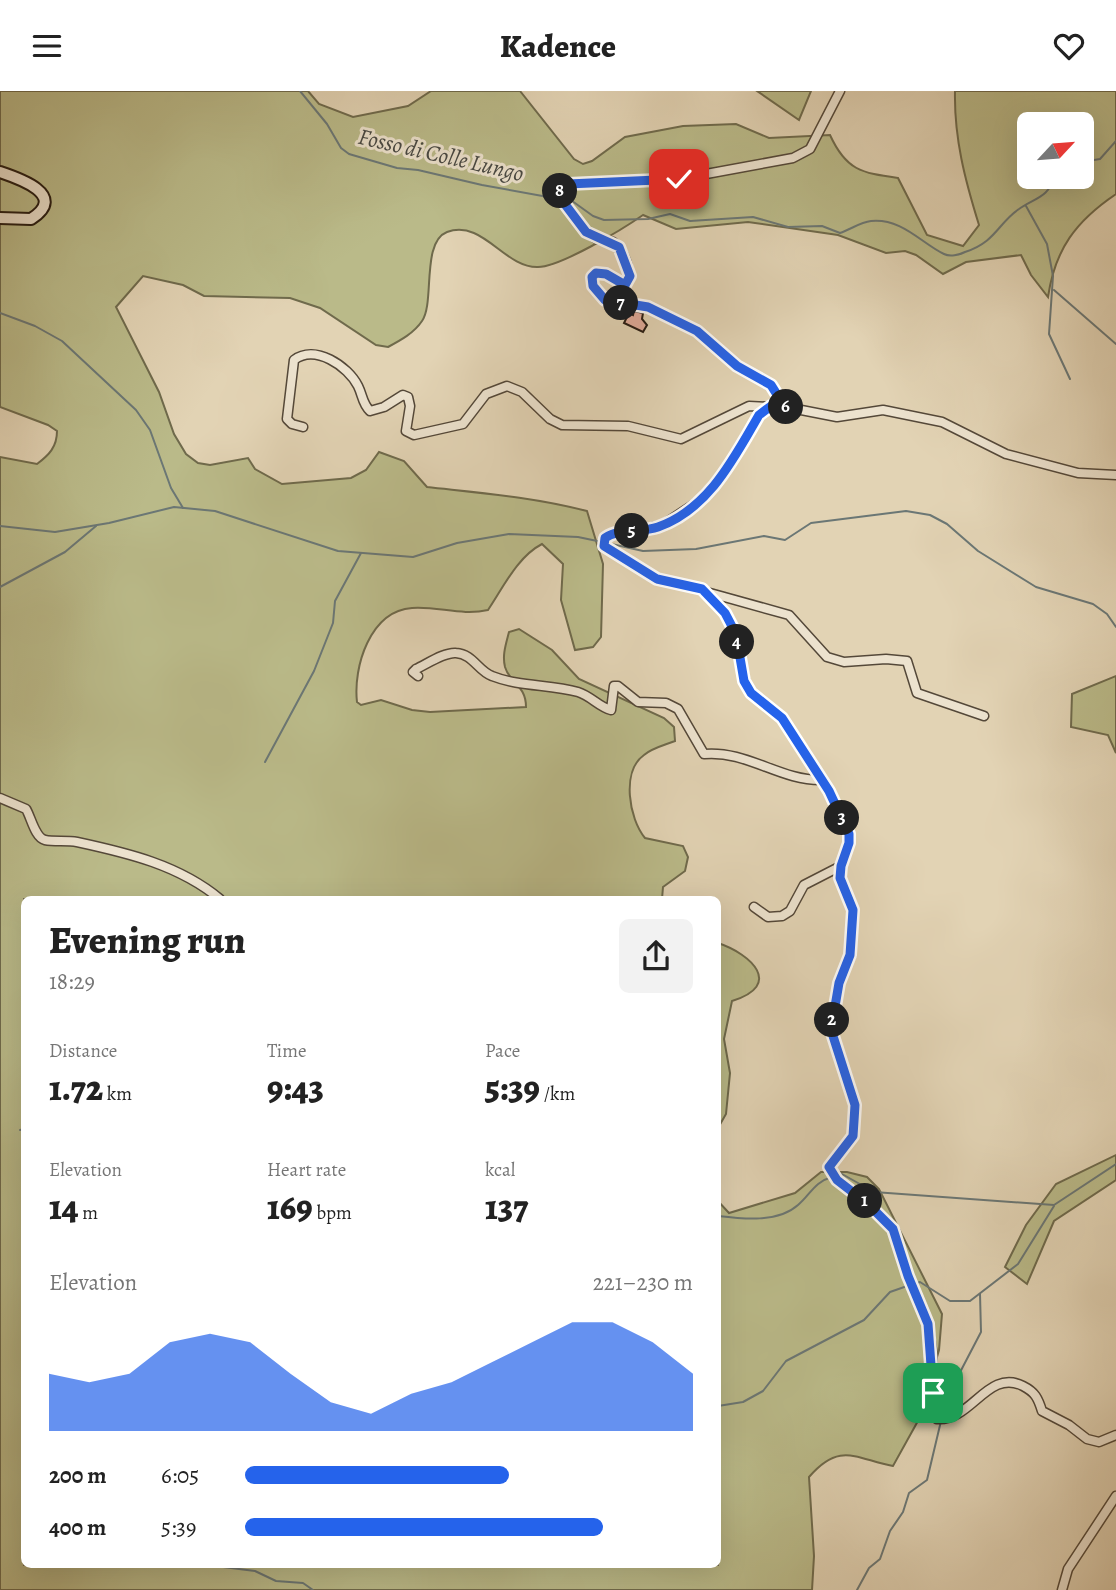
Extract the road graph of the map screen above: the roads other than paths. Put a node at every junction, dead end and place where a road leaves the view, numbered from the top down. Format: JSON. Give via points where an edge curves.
{"nodes":[{"id":1,"x":840,"y":91,"type":"edge"},
{"id":2,"x":0,"y":172,"type":"edge"},
{"id":3,"x":0,"y":218,"type":"edge"},
{"id":4,"x":771,"y":406,"type":"junction"},
{"id":5,"x":791,"y":408,"type":"junction"},
{"id":6,"x":303,"y":427,"type":"dead end"},
{"id":7,"x":1116,"y":475,"type":"edge"},
{"id":8,"x":707,"y":592,"type":"junction"},
{"id":9,"x":418,"y":676,"type":"dead end"},
{"id":10,"x":984,"y":716,"type":"dead end"},
{"id":11,"x":822,"y":780,"type":"junction"},
{"id":12,"x":0,"y":798,"type":"edge"},
{"id":13,"x":841,"y":866,"type":"junction"},
{"id":14,"x":216,"y":896,"type":"edge"},
{"id":15,"x":754,"y":907,"type":"dead end"},
{"id":16,"x":1116,"y":1435,"type":"edge"},
{"id":17,"x":1116,"y":1496,"type":"edge"},
{"id":18,"x":1062,"y":1590,"type":"edge"}],
"edges":[{"from":1,"to":5,"type":"street","via":[[810,149],[793,158],[679,179],[568,184],[559,193],[586,232],[613,242],[624,258],[628,282],[625,285],[596,273],[592,277],[598,294],[605,300],[648,307],[697,331],[737,366],[771,385]]},
{"from":2,"to":3,"type":"main road","via":[[35,185],[43,204],[31,219]]},
{"from":4,"to":5,"type":"street"},
{"from":4,"to":6,"type":"street","via":[[750,406],[681,439],[628,426],[562,425],[507,386],[486,394],[463,424],[414,435],[406,431],[411,407],[408,397],[403,395],[370,411],[358,387],[335,363],[316,354],[302,354],[294,360],[288,419]]},
{"from":4,"to":8,"type":"street","via":[[759,415],[725,472],[699,501],[661,526],[617,531],[605,538],[604,546],[610,551],[657,579]]},
{"from":5,"to":7,"type":"street","via":[[837,417],[872,409],[895,412],[942,422],[1006,454],[1079,473]]},
{"from":8,"to":10,"type":"street","via":[[789,615],[827,657],[844,662],[907,661],[917,693]]},
{"from":8,"to":11,"type":"street","via":[[736,634],[744,681],[751,693],[782,718]]},
{"from":9,"to":11,"type":"street","via":[[413,672],[416,669],[460,653],[492,676],[576,691],[611,710],[614,686],[618,686],[638,702],[666,703],[678,709],[704,754],[722,752],[802,780]]},
{"from":11,"to":13,"type":"street","via":[[849,834]]},
{"from":12,"to":14,"type":"street","via":[[26,809],[37,834],[45,840],[145,857]]},
{"from":13,"to":15,"type":"street","via":[[804,885],[782,916],[768,917]]},
{"from":13,"to":16,"type":"street","via":[[840,878],[853,920],[850,955],[839,983],[832,1024],[855,1105],[853,1136],[829,1167],[837,1180],[893,1229],[928,1324],[937,1419],[956,1418],[1005,1381],[1030,1389],[1038,1396],[1042,1411],[1087,1439],[1099,1442]]},
{"from":17,"to":18,"type":"street","via":[[1068,1569]]}]}
